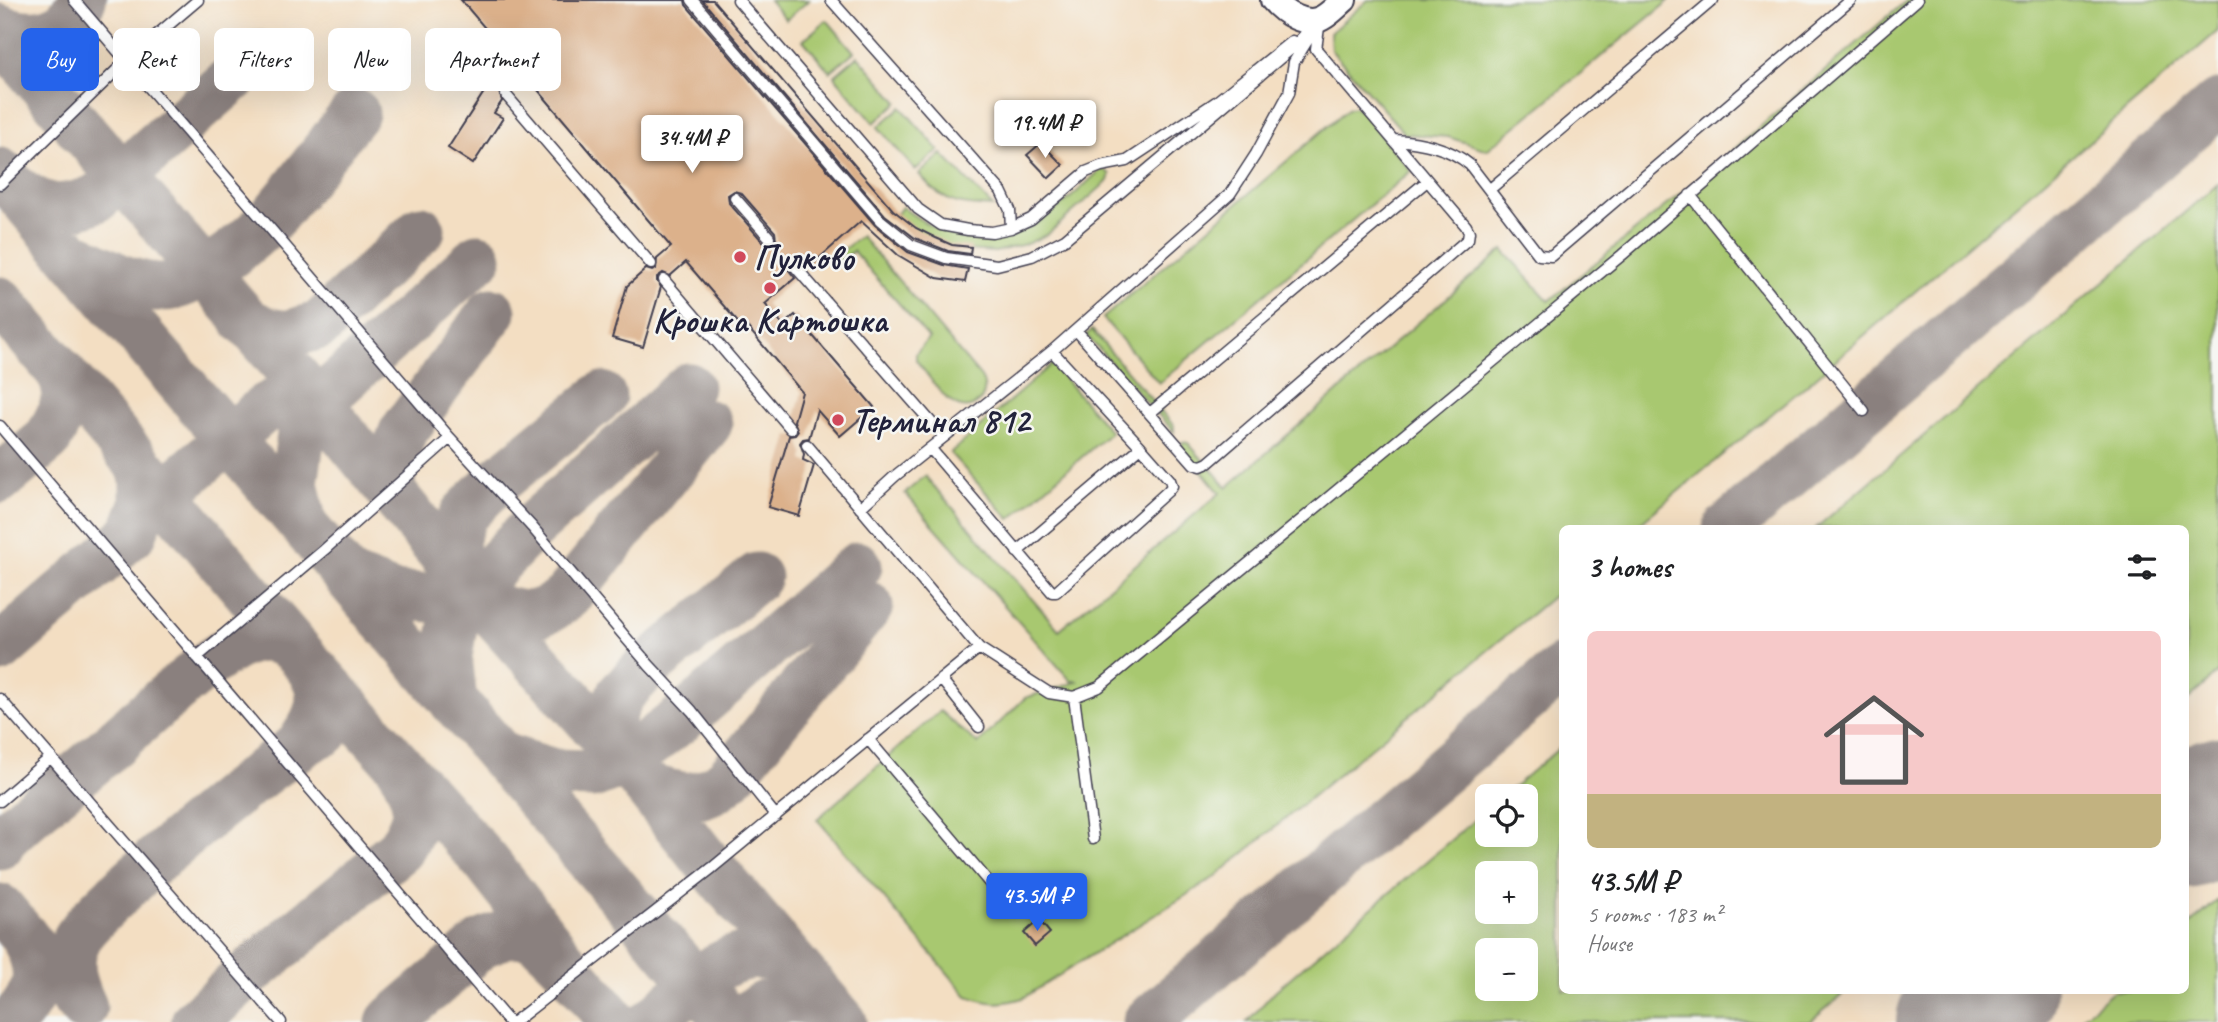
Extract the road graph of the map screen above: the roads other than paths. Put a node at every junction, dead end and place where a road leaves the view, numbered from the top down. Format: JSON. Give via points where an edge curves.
{"nodes":[{"id":1,"x":74,"y":0,"type":"edge"},
{"id":2,"x":198,"y":0,"type":"edge"},
{"id":3,"x":692,"y":0,"type":"edge"},
{"id":4,"x":738,"y":0,"type":"edge"},
{"id":5,"x":831,"y":0,"type":"edge"},
{"id":6,"x":1273,"y":0,"type":"edge"},
{"id":7,"x":1344,"y":0,"type":"edge"},
{"id":8,"x":1713,"y":0,"type":"edge"},
{"id":9,"x":1851,"y":0,"type":"edge"},
{"id":10,"x":1917,"y":0,"type":"edge"},
{"id":11,"x":1321,"y":19,"type":"junction"},
{"id":12,"x":165,"y":28,"type":"edge"},
{"id":13,"x":113,"y":46,"type":"edge"},
{"id":14,"x":113,"y":74,"type":"edge"},
{"id":15,"x":152,"y":91,"type":"edge"},
{"id":16,"x":506,"y":95,"type":"dead end"},
{"id":17,"x":1395,"y":140,"type":"junction"},
{"id":18,"x":1427,"y":181,"type":"junction"},
{"id":19,"x":0,"y":184,"type":"edge"},
{"id":20,"x":1489,"y":190,"type":"junction"},
{"id":21,"x":1690,"y":195,"type":"junction"},
{"id":22,"x":735,"y":198,"type":"dead end"},
{"id":23,"x":1011,"y":228,"type":"junction"},
{"id":24,"x":769,"y":237,"type":"dead end"},
{"id":25,"x":791,"y":262,"type":"dead end"},
{"id":26,"x":651,"y":264,"type":"dead end"},
{"id":27,"x":664,"y":280,"type":"dead end"},
{"id":28,"x":1076,"y":330,"type":"junction"},
{"id":29,"x":1052,"y":351,"type":"junction"},
{"id":30,"x":1864,"y":411,"type":"dead end"},
{"id":31,"x":1150,"y":413,"type":"junction"},
{"id":32,"x":0,"y":426,"type":"edge"},
{"id":33,"x":791,"y":429,"type":"dead end"},
{"id":34,"x":944,"y":437,"type":"junction"},
{"id":35,"x":450,"y":438,"type":"junction"},
{"id":36,"x":807,"y":445,"type":"dead end"},
{"id":37,"x":1141,"y":447,"type":"junction"},
{"id":38,"x":930,"y":448,"type":"junction"},
{"id":39,"x":860,"y":508,"type":"junction"},
{"id":40,"x":1017,"y":552,"type":"junction"},
{"id":41,"x":979,"y":648,"type":"junction"},
{"id":42,"x":197,"y":657,"type":"junction"},
{"id":43,"x":941,"y":679,"type":"junction"},
{"id":44,"x":1074,"y":696,"type":"junction"},
{"id":45,"x":0,"y":699,"type":"edge"},
{"id":46,"x":979,"y":727,"type":"dead end"},
{"id":47,"x":868,"y":739,"type":"junction"},
{"id":48,"x":51,"y":757,"type":"junction"},
{"id":49,"x":0,"y":800,"type":"edge"},
{"id":50,"x":776,"y":816,"type":"junction"},
{"id":51,"x":1093,"y":839,"type":"dead end"},
{"id":52,"x":1014,"y":912,"type":"dead end"},
{"id":53,"x":527,"y":1018,"type":"edge"},
{"id":54,"x":281,"y":1022,"type":"edge"},
{"id":55,"x":512,"y":1022,"type":"edge"}],
"edges":[{"from":1,"to":13,"type":"lane"},
{"from":2,"to":12,"type":"lane"},
{"from":3,"to":11,"type":"lane","via":[[880,220],[911,244],[946,258],[997,265],[1032,256],[1065,239]]},
{"from":4,"to":23,"type":"lane","via":[[918,209],[954,228],[992,232]]},
{"from":5,"to":23,"type":"lane","via":[[1001,191],[1010,209]]},
{"from":6,"to":11,"type":"street","via":[[1303,21]]},
{"from":7,"to":11,"type":"street"},
{"from":8,"to":20,"type":"lane"},
{"from":9,"to":20,"type":"lane","via":[[1551,256],[1539,255]]},
{"from":10,"to":21,"type":"lane"},
{"from":11,"to":17,"type":"lane","via":[[1316,50]]},
{"from":11,"to":23,"type":"lane","via":[[1216,102],[1127,161],[1086,172],[1031,219]]},
{"from":11,"to":28,"type":"lane","via":[[1294,62],[1289,93],[1230,194]]},
{"from":14,"to":19,"type":"lane"},
{"from":15,"to":35,"type":"lane"},
{"from":16,"to":26,"type":"lane"},
{"from":17,"to":18,"type":"lane"},
{"from":17,"to":20,"type":"lane","via":[[1459,156]]},
{"from":18,"to":31,"type":"lane"},
{"from":18,"to":31,"type":"lane","via":[[1466,226],[1468,239],[1208,463],[1194,464]]},
{"from":21,"to":30,"type":"lane"},
{"from":21,"to":44,"type":"lane","via":[[1099,687]]},
{"from":22,"to":24,"type":"lane"},
{"from":25,"to":34,"type":"lane"},
{"from":27,"to":33,"type":"lane"},
{"from":28,"to":29,"type":"lane"},
{"from":28,"to":31,"type":"lane"},
{"from":29,"to":34,"type":"lane"},
{"from":29,"to":37,"type":"lane"},
{"from":32,"to":42,"type":"lane"},
{"from":34,"to":38,"type":"lane"},
{"from":35,"to":42,"type":"lane"},
{"from":35,"to":50,"type":"lane","via":[[692,711]]},
{"from":36,"to":39,"type":"lane"},
{"from":37,"to":40,"type":"lane"},
{"from":37,"to":40,"type":"lane","via":[[1172,486],[1056,592],[1047,588]]},
{"from":38,"to":39,"type":"lane"},
{"from":38,"to":40,"type":"lane"},
{"from":39,"to":41,"type":"lane"},
{"from":41,"to":43,"type":"lane"},
{"from":41,"to":44,"type":"lane","via":[[1049,693]]},
{"from":42,"to":55,"type":"lane"},
{"from":43,"to":46,"type":"lane"},
{"from":43,"to":47,"type":"lane"},
{"from":44,"to":51,"type":"lane"},
{"from":45,"to":48,"type":"lane"},
{"from":47,"to":50,"type":"lane"},
{"from":47,"to":52,"type":"lane"},
{"from":48,"to":49,"type":"lane"},
{"from":48,"to":54,"type":"lane"},
{"from":50,"to":53,"type":"lane"},
{"from":53,"to":55,"type":"lane"}]}
